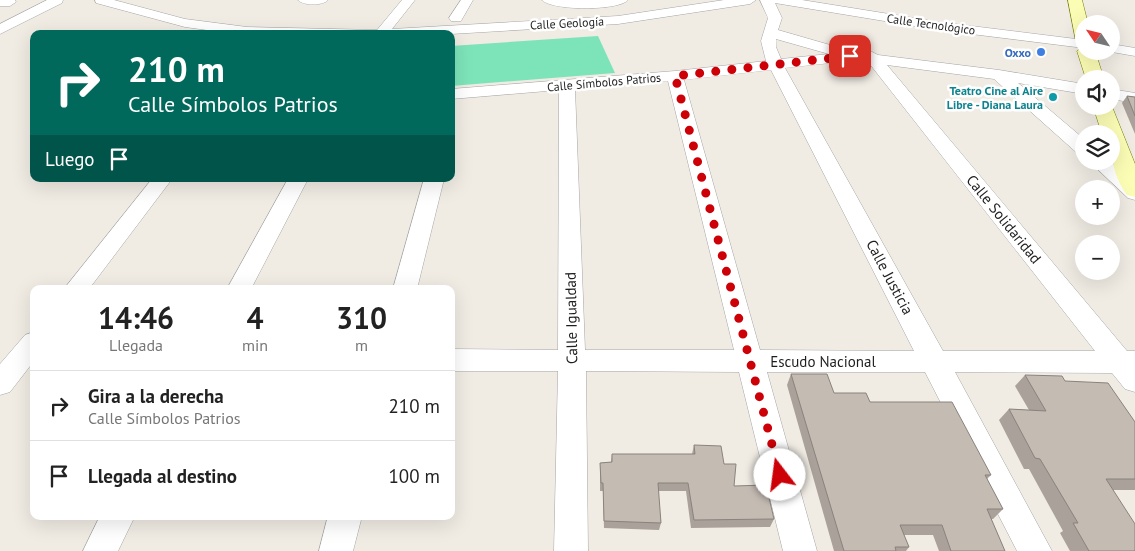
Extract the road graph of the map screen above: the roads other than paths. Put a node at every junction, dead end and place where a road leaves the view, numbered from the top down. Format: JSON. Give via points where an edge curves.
{"nodes":[{"id":1,"x":57,"y":0,"type":"edge"},
{"id":2,"x":101,"y":0,"type":"edge"},
{"id":3,"x":304,"y":0,"type":"edge"},
{"id":4,"x":322,"y":0,"type":"edge"},
{"id":5,"x":410,"y":0,"type":"edge"},
{"id":6,"x":467,"y":0,"type":"edge"},
{"id":7,"x":548,"y":0,"type":"edge"},
{"id":8,"x":622,"y":0,"type":"edge"},
{"id":9,"x":750,"y":0,"type":"edge"},
{"id":10,"x":766,"y":0,"type":"edge"},
{"id":11,"x":778,"y":0,"type":"edge"},
{"id":12,"x":1075,"y":0,"type":"edge"},
{"id":13,"x":1078,"y":15,"type":"edge"},
{"id":14,"x":456,"y":18,"type":"dead end"},
{"id":15,"x":0,"y":30,"type":"edge"},
{"id":16,"x":239,"y":30,"type":"edge"},
{"id":17,"x":385,"y":30,"type":"edge"},
{"id":18,"x":449,"y":30,"type":"edge"},
{"id":19,"x":771,"y":33,"type":"junction"},
{"id":20,"x":1075,"y":42,"type":"edge"},
{"id":21,"x":1120,"y":50,"type":"edge"},
{"id":22,"x":1135,"y":52,"type":"edge"},
{"id":23,"x":850,"y":56,"type":"junction"},
{"id":24,"x":872,"y":57,"type":"junction"},
{"id":25,"x":776,"y":65,"type":"junction"},
{"id":26,"x":999,"y":75,"type":"junction"},
{"id":27,"x":675,"y":76,"type":"junction"},
{"id":28,"x":567,"y":85,"type":"junction"},
{"id":29,"x":1075,"y":88,"type":"edge"},
{"id":30,"x":1120,"y":96,"type":"edge"},
{"id":31,"x":1135,"y":98,"type":"edge"},
{"id":32,"x":455,"y":99,"type":"edge"},
{"id":33,"x":1106,"y":115,"type":"edge"},
{"id":34,"x":1075,"y":141,"type":"edge"},
{"id":35,"x":1109,"y":170,"type":"edge"},
{"id":36,"x":160,"y":182,"type":"edge"},
{"id":37,"x":296,"y":182,"type":"edge"},
{"id":38,"x":433,"y":182,"type":"edge"},
{"id":39,"x":1135,"y":192,"type":"edge"},
{"id":40,"x":79,"y":285,"type":"edge"},
{"id":41,"x":241,"y":285,"type":"edge"},
{"id":42,"x":406,"y":285,"type":"edge"},
{"id":43,"x":29,"y":353,"type":"edge"},
{"id":44,"x":455,"y":360,"type":"edge"},
{"id":45,"x":572,"y":360,"type":"junction"},
{"id":46,"x":751,"y":361,"type":"junction"},
{"id":47,"x":935,"y":361,"type":"junction"},
{"id":48,"x":1130,"y":368,"type":"edge"},
{"id":49,"x":0,"y":384,"type":"edge"},
{"id":50,"x":116,"y":520,"type":"edge"},
{"id":51,"x":344,"y":520,"type":"edge"},
{"id":52,"x":100,"y":551,"type":"edge"},
{"id":53,"x":336,"y":551,"type":"edge"},
{"id":54,"x":571,"y":551,"type":"edge"},
{"id":55,"x":800,"y":551,"type":"edge"},
{"id":56,"x":1035,"y":551,"type":"edge"}],
"edges":[{"from":1,"to":15,"type":"street"},
{"from":2,"to":16,"type":"street","via":[[160,17]]},
{"from":3,"to":4,"type":"street"},
{"from":5,"to":17,"type":"street"},
{"from":6,"to":14,"type":"street"},
{"from":7,"to":8,"type":"street","via":[[584,5]]},
{"from":9,"to":18,"type":"street","name":"Calle Geología","via":[[618,20]]},
{"from":10,"to":19,"type":"street","name":"Calle Justicia","via":[[775,11],[776,20]]},
{"from":11,"to":20,"type":"street","name":"Calle Tecnológico","via":[[939,26]]},
{"from":12,"to":13,"type":"street"},
{"from":19,"to":23,"type":"street"},
{"from":19,"to":25,"type":"street","name":"Calle Justicia","via":[[768,42]]},
{"from":21,"to":22,"type":"street"},
{"from":23,"to":24,"type":"street","name":"Calle Símbolos Patrios"},
{"from":23,"to":25,"type":"street","name":"Calle Símbolos Patrios"},
{"from":24,"to":26,"type":"street","name":"Calle Símbolos Patrios"},
{"from":24,"to":48,"type":"street","name":"Calle Solidaridad"},
{"from":25,"to":27,"type":"street","name":"Calle Símbolos Patrios"},
{"from":25,"to":47,"type":"street","name":"Calle Justicia"},
{"from":26,"to":29,"type":"street","name":"Calle Símbolos Patrios"},
{"from":26,"to":34,"type":"street"},
{"from":27,"to":28,"type":"street","name":"Calle Símbolos Patrios"},
{"from":27,"to":46,"type":"street"},
{"from":28,"to":32,"type":"street","name":"Calle Símbolos Patrios"},
{"from":28,"to":45,"type":"street","name":"Calle Igualdad"},
{"from":30,"to":31,"type":"street"},
{"from":33,"to":39,"type":"street"},
{"from":35,"to":39,"type":"street"},
{"from":36,"to":40,"type":"street"},
{"from":37,"to":41,"type":"street"},
{"from":38,"to":42,"type":"street"},
{"from":43,"to":49,"type":"street"},
{"from":44,"to":45,"type":"street","name":"Escudo Nacional"},
{"from":45,"to":46,"type":"street","name":"Escudo Nacional"},
{"from":45,"to":54,"type":"street","name":"Calle Igualdad"},
{"from":46,"to":47,"type":"street","name":"Escudo Nacional"},
{"from":46,"to":55,"type":"street"},
{"from":47,"to":48,"type":"street","name":"Escudo Nacional"},
{"from":47,"to":56,"type":"street","name":"Calle Justicia"},
{"from":50,"to":52,"type":"street"},
{"from":51,"to":53,"type":"street"}]}
